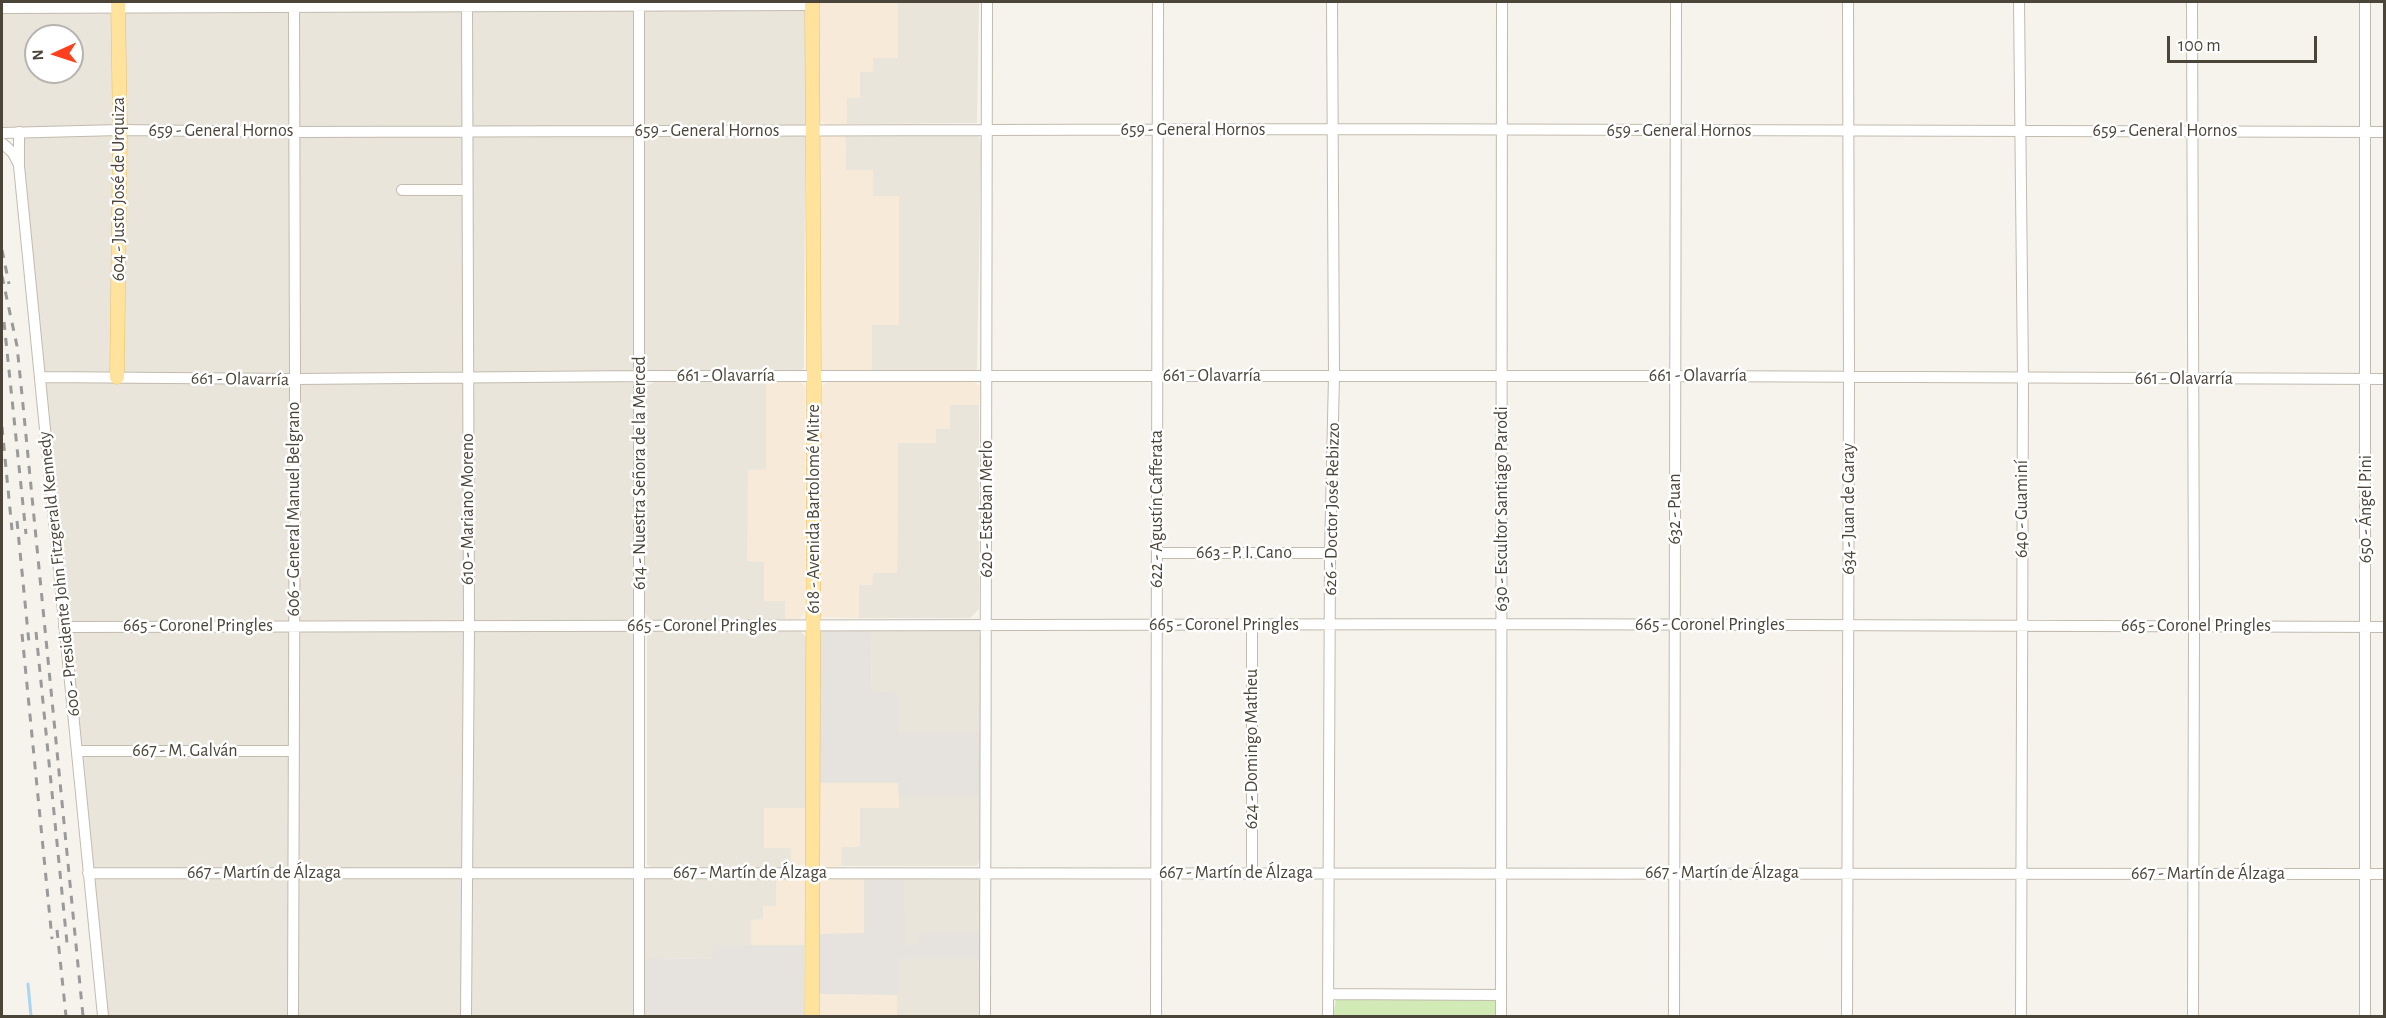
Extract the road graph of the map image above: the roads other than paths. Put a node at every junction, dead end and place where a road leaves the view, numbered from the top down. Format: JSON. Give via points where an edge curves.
{"nodes":[{"id":1,"x":987,"y":2,"type":"edge"},
{"id":2,"x":1158,"y":2,"type":"edge"},
{"id":3,"x":1332,"y":2,"type":"edge"},
{"id":4,"x":1502,"y":2,"type":"edge"},
{"id":5,"x":1676,"y":2,"type":"edge"},
{"id":6,"x":1848,"y":2,"type":"edge"},
{"id":7,"x":2019,"y":2,"type":"edge"},
{"id":8,"x":2192,"y":2,"type":"edge"},
{"id":9,"x":2366,"y":2,"type":"edge"},
{"id":10,"x":639,"y":3,"type":"edge"},
{"id":11,"x":812,"y":3,"type":"edge"},
{"id":12,"x":467,"y":4,"type":"edge"},
{"id":13,"x":118,"y":5,"type":"edge"},
{"id":14,"x":294,"y":5,"type":"edge"},
{"id":15,"x":2,"y":8,"type":"edge"},
{"id":16,"x":1333,"y":129,"type":"junction"},
{"id":17,"x":120,"y":130,"type":"junction"},
{"id":18,"x":468,"y":130,"type":"junction"},
{"id":19,"x":988,"y":130,"type":"junction"},
{"id":20,"x":1158,"y":130,"type":"junction"},
{"id":21,"x":2020,"y":130,"type":"junction"},
{"id":22,"x":640,"y":131,"type":"junction"},
{"id":23,"x":814,"y":131,"type":"junction"},
{"id":24,"x":1503,"y":131,"type":"junction"},
{"id":25,"x":1677,"y":131,"type":"junction"},
{"id":26,"x":19,"y":132,"type":"junction"},
{"id":27,"x":296,"y":132,"type":"junction"},
{"id":28,"x":1847,"y":132,"type":"junction"},
{"id":29,"x":2193,"y":132,"type":"junction"},
{"id":30,"x":2366,"y":132,"type":"junction"},
{"id":31,"x":2385,"y":132,"type":"edge"},
{"id":32,"x":2,"y":133,"type":"edge"},
{"id":33,"x":2,"y":143,"type":"edge"},
{"id":34,"x":19,"y":166,"type":"junction"},
{"id":35,"x":402,"y":190,"type":"dead end"},
{"id":36,"x":467,"y":190,"type":"junction"},
{"id":37,"x":640,"y":376,"type":"junction"},
{"id":38,"x":814,"y":376,"type":"junction"},
{"id":39,"x":987,"y":376,"type":"junction"},
{"id":40,"x":1157,"y":376,"type":"junction"},
{"id":41,"x":1334,"y":376,"type":"junction"},
{"id":42,"x":1675,"y":376,"type":"junction"},
{"id":43,"x":1849,"y":376,"type":"junction"},
{"id":44,"x":40,"y":377,"type":"junction"},
{"id":45,"x":1502,"y":377,"type":"junction"},
{"id":46,"x":117,"y":378,"type":"junction"},
{"id":47,"x":467,"y":378,"type":"junction"},
{"id":48,"x":2023,"y":378,"type":"junction"},
{"id":49,"x":295,"y":379,"type":"junction"},
{"id":50,"x":2194,"y":379,"type":"junction"},
{"id":51,"x":2366,"y":379,"type":"junction"},
{"id":52,"x":2385,"y":379,"type":"edge"},
{"id":53,"x":1330,"y":552,"type":"junction"},
{"id":54,"x":1157,"y":553,"type":"junction"},
{"id":55,"x":1330,"y":624,"type":"junction"},
{"id":56,"x":1503,"y":624,"type":"junction"},
{"id":57,"x":813,"y":625,"type":"junction"},
{"id":58,"x":1156,"y":625,"type":"junction"},
{"id":59,"x":1675,"y":625,"type":"junction"},
{"id":60,"x":1848,"y":625,"type":"junction"},
{"id":61,"x":2021,"y":625,"type":"junction"},
{"id":62,"x":294,"y":626,"type":"junction"},
{"id":63,"x":469,"y":626,"type":"junction"},
{"id":64,"x":639,"y":626,"type":"junction"},
{"id":65,"x":986,"y":626,"type":"junction"},
{"id":66,"x":1252,"y":626,"type":"junction"},
{"id":67,"x":2194,"y":626,"type":"junction"},
{"id":68,"x":64,"y":627,"type":"junction"},
{"id":69,"x":2385,"y":627,"type":"edge"},
{"id":70,"x":2367,"y":628,"type":"junction"},
{"id":71,"x":77,"y":751,"type":"junction"},
{"id":72,"x":293,"y":751,"type":"junction"},
{"id":73,"x":293,"y":872,"type":"junction"},
{"id":74,"x":986,"y":872,"type":"junction"},
{"id":75,"x":1329,"y":872,"type":"junction"},
{"id":76,"x":88,"y":873,"type":"junction"},
{"id":77,"x":467,"y":873,"type":"junction"},
{"id":78,"x":639,"y":873,"type":"junction"},
{"id":79,"x":813,"y":873,"type":"junction"},
{"id":80,"x":1156,"y":873,"type":"junction"},
{"id":81,"x":1252,"y":873,"type":"junction"},
{"id":82,"x":1502,"y":873,"type":"junction"},
{"id":83,"x":1674,"y":873,"type":"junction"},
{"id":84,"x":1847,"y":873,"type":"junction"},
{"id":85,"x":2022,"y":873,"type":"junction"},
{"id":86,"x":2193,"y":874,"type":"junction"},
{"id":87,"x":2366,"y":874,"type":"junction"},
{"id":88,"x":2385,"y":874,"type":"edge"},
{"id":89,"x":1328,"y":994,"type":"junction"},
{"id":90,"x":1501,"y":995,"type":"junction"},
{"id":91,"x":103,"y":1017,"type":"edge"},
{"id":92,"x":293,"y":1017,"type":"edge"},
{"id":93,"x":466,"y":1017,"type":"edge"},
{"id":94,"x":639,"y":1017,"type":"edge"},
{"id":95,"x":812,"y":1017,"type":"edge"},
{"id":96,"x":985,"y":1017,"type":"edge"},
{"id":97,"x":1156,"y":1017,"type":"edge"},
{"id":98,"x":1328,"y":1017,"type":"edge"},
{"id":99,"x":1501,"y":1017,"type":"edge"},
{"id":100,"x":1674,"y":1017,"type":"edge"},
{"id":101,"x":1847,"y":1017,"type":"edge"},
{"id":102,"x":2021,"y":1017,"type":"edge"},
{"id":103,"x":2193,"y":1017,"type":"edge"},
{"id":104,"x":2366,"y":1017,"type":"edge"}],
"edges":[{"from":1,"to":19,"type":"street","name":"620 - Esteban Merlo"},
{"from":2,"to":20,"type":"street","name":"622 - Agustín Cafferata"},
{"from":3,"to":16,"type":"street","name":"626 - Doctor José Rebizzo"},
{"from":4,"to":24,"type":"street","name":"630 - Escultor Santiago Parodi"},
{"from":5,"to":25,"type":"street","name":"632 - Puan"},
{"from":6,"to":28,"type":"street","name":"634 - Juan de Garay"},
{"from":7,"to":21,"type":"street","name":"640 - Guaminí"},
{"from":8,"to":29,"type":"street"},
{"from":9,"to":30,"type":"street","name":"650 - Ángel Pini"},
{"from":10,"to":11,"type":"street"},
{"from":10,"to":12,"type":"street"},
{"from":10,"to":22,"type":"street","name":"614 - Nuestra Señora de la Merced"},
{"from":11,"to":23,"type":"main road","name":"618 - Avenida Bartolomé Mitre"},
{"from":12,"to":14,"type":"street"},
{"from":12,"to":18,"type":"street","name":"610 - Mariano Moreno"},
{"from":13,"to":14,"type":"street"},
{"from":13,"to":15,"type":"street"},
{"from":13,"to":17,"type":"main road","name":"604 - Justo José de Urquiza"},
{"from":14,"to":27,"type":"street","name":"606 - General Manuel Belgrano"},
{"from":16,"to":20,"type":"street","name":"659 - General Hornos"},
{"from":16,"to":24,"type":"street","name":"659 - General Hornos"},
{"from":16,"to":41,"type":"street","name":"626 - Doctor José Rebizzo"},
{"from":17,"to":26,"type":"street","name":"659 - General Hornos"},
{"from":17,"to":27,"type":"street","name":"659 - General Hornos"},
{"from":17,"to":46,"type":"main road","name":"604 - Justo José de Urquiza"},
{"from":18,"to":22,"type":"street","name":"659 - General Hornos"},
{"from":18,"to":27,"type":"street","name":"659 - General Hornos"},
{"from":18,"to":36,"type":"street","name":"610 - Mariano Moreno"},
{"from":19,"to":20,"type":"street","name":"659 - General Hornos"},
{"from":19,"to":23,"type":"street","name":"659 - General Hornos"},
{"from":19,"to":39,"type":"street","name":"620 - Esteban Merlo"},
{"from":20,"to":40,"type":"street","name":"622 - Agustín Cafferata"},
{"from":21,"to":28,"type":"street","name":"659 - General Hornos"},
{"from":21,"to":29,"type":"street","name":"659 - General Hornos"},
{"from":21,"to":48,"type":"street","name":"640 - Guaminí"},
{"from":22,"to":23,"type":"street","name":"659 - General Hornos"},
{"from":22,"to":37,"type":"street","name":"614 - Nuestra Señora de la Merced"},
{"from":23,"to":38,"type":"main road","name":"618 - Avenida Bartolomé Mitre"},
{"from":24,"to":25,"type":"street","name":"659 - General Hornos"},
{"from":24,"to":45,"type":"street","name":"630 - Escultor Santiago Parodi"},
{"from":25,"to":28,"type":"street","name":"659 - General Hornos"},
{"from":25,"to":42,"type":"street","name":"632 - Puan"},
{"from":26,"to":32,"type":"street","name":"659 - General Hornos"},
{"from":26,"to":34,"type":"street","name":"600 - Presidente John Fitzgerald Kennedy"},
{"from":27,"to":49,"type":"street","name":"606 - General Manuel Belgrano"},
{"from":28,"to":43,"type":"street","name":"634 - Juan de Garay"},
{"from":29,"to":30,"type":"street","name":"659 - General Hornos"},
{"from":29,"to":50,"type":"street"},
{"from":30,"to":31,"type":"street","name":"659 - General Hornos"},
{"from":30,"to":51,"type":"street","name":"650 - Ángel Pini"},
{"from":33,"to":34,"type":"street","via":[[14,153]]},
{"from":34,"to":44,"type":"street","name":"600 - Presidente John Fitzgerald Kennedy"},
{"from":35,"to":36,"type":"street"},
{"from":36,"to":47,"type":"street","name":"610 - Mariano Moreno"},
{"from":37,"to":38,"type":"street","name":"661 - Olavarría"},
{"from":37,"to":47,"type":"street","name":"661 - Olavarría"},
{"from":37,"to":64,"type":"street","name":"614 - Nuestra Señora de la Merced"},
{"from":38,"to":39,"type":"street","name":"661 - Olavarría"},
{"from":38,"to":57,"type":"main road","name":"618 - Avenida Bartolomé Mitre"},
{"from":39,"to":40,"type":"street","name":"661 - Olavarría"},
{"from":39,"to":65,"type":"street","name":"620 - Esteban Merlo"},
{"from":40,"to":41,"type":"street","name":"661 - Olavarría"},
{"from":40,"to":54,"type":"street","name":"622 - Agustín Cafferata"},
{"from":41,"to":45,"type":"street","name":"661 - Olavarría"},
{"from":41,"to":53,"type":"street","name":"626 - Doctor José Rebizzo"},
{"from":42,"to":43,"type":"street","name":"661 - Olavarría"},
{"from":42,"to":45,"type":"street","name":"661 - Olavarría"},
{"from":42,"to":59,"type":"street","name":"632 - Puan"},
{"from":43,"to":48,"type":"street","name":"661 - Olavarría"},
{"from":43,"to":60,"type":"street","name":"634 - Juan de Garay"},
{"from":44,"to":46,"type":"street","name":"661 - Olavarría"},
{"from":44,"to":68,"type":"street","name":"600 - Presidente John Fitzgerald Kennedy"},
{"from":45,"to":56,"type":"street","name":"630 - Escultor Santiago Parodi"},
{"from":46,"to":49,"type":"street","name":"661 - Olavarría"},
{"from":47,"to":49,"type":"street","name":"661 - Olavarría"},
{"from":47,"to":63,"type":"street","name":"610 - Mariano Moreno"},
{"from":48,"to":50,"type":"street","name":"661 - Olavarría"},
{"from":48,"to":61,"type":"street","name":"640 - Guaminí"},
{"from":49,"to":62,"type":"street","name":"606 - General Manuel Belgrano"},
{"from":50,"to":51,"type":"street","name":"661 - Olavarría"},
{"from":50,"to":67,"type":"street"},
{"from":51,"to":52,"type":"street","name":"661 - Olavarría"},
{"from":51,"to":70,"type":"street","name":"650 - Ángel Pini"},
{"from":53,"to":54,"type":"street","name":"663 - P. I. Cano"},
{"from":53,"to":55,"type":"street","name":"626 - Doctor José Rebizzo"},
{"from":54,"to":58,"type":"street","name":"622 - Agustín Cafferata"},
{"from":55,"to":56,"type":"street","name":"665 - Coronel Pringles"},
{"from":55,"to":66,"type":"street","name":"665 - Coronel Pringles"},
{"from":55,"to":75,"type":"street","name":"626 - Doctor José Rebizzo"},
{"from":56,"to":59,"type":"street","name":"665 - Coronel Pringles"},
{"from":56,"to":82,"type":"street","name":"630 - Escultor Santiago Parodi"},
{"from":57,"to":64,"type":"street","name":"665 - Coronel Pringles"},
{"from":57,"to":65,"type":"street","name":"665 - Coronel Pringles"},
{"from":57,"to":79,"type":"main road","name":"618 - Avenida Bartolomé Mitre"},
{"from":58,"to":65,"type":"street","name":"665 - Coronel Pringles"},
{"from":58,"to":66,"type":"street","name":"665 - Coronel Pringles"},
{"from":58,"to":80,"type":"street","name":"622 - Agustín Cafferata"},
{"from":59,"to":60,"type":"street","name":"665 - Coronel Pringles"},
{"from":59,"to":83,"type":"street","name":"632 - Puan"},
{"from":60,"to":61,"type":"street","name":"665 - Coronel Pringles"},
{"from":60,"to":84,"type":"street","name":"634 - Juan de Garay"},
{"from":61,"to":67,"type":"street","name":"665 - Coronel Pringles"},
{"from":61,"to":85,"type":"street","name":"640 - Guaminí"},
{"from":62,"to":63,"type":"street","name":"665 - Coronel Pringles"},
{"from":62,"to":68,"type":"street","name":"665 - Coronel Pringles"},
{"from":62,"to":72,"type":"street","name":"606 - General Manuel Belgrano"},
{"from":63,"to":64,"type":"street","name":"665 - Coronel Pringles"},
{"from":63,"to":77,"type":"street","name":"610 - Mariano Moreno"},
{"from":64,"to":78,"type":"street","name":"614 - Nuestra Señora de la Merced"},
{"from":65,"to":74,"type":"street","name":"620 - Esteban Merlo"},
{"from":66,"to":81,"type":"street","name":"624 - Domingo Matheu"},
{"from":67,"to":70,"type":"street","name":"665 - Coronel Pringles"},
{"from":67,"to":86,"type":"street"},
{"from":68,"to":71,"type":"street","name":"600 - Presidente John Fitzgerald Kennedy"},
{"from":69,"to":70,"type":"street","name":"665 - Coronel Pringles"},
{"from":70,"to":87,"type":"street","name":"650 - Ángel Pini"},
{"from":71,"to":72,"type":"street","name":"667 - M. Galván"},
{"from":71,"to":76,"type":"street","name":"600 - Presidente John Fitzgerald Kennedy"},
{"from":72,"to":73,"type":"street","name":"606 - General Manuel Belgrano"},
{"from":73,"to":76,"type":"street","name":"667 - Martín de Álzaga"},
{"from":73,"to":77,"type":"street","name":"667 - Martín de Álzaga"},
{"from":73,"to":92,"type":"street","name":"606 - General Manuel Belgrano"},
{"from":74,"to":79,"type":"street","name":"667 - Martín de Álzaga"},
{"from":74,"to":80,"type":"street","name":"667 - Martín de Álzaga"},
{"from":74,"to":96,"type":"street","name":"620 - Esteban Merlo"},
{"from":75,"to":81,"type":"street","name":"667 - Martín de Álzaga"},
{"from":75,"to":82,"type":"street","name":"667 - Martín de Álzaga"},
{"from":75,"to":89,"type":"street","name":"626 - Doctor José Rebizzo"},
{"from":76,"to":91,"type":"street","name":"600 - Presidente John Fitzgerald Kennedy"},
{"from":77,"to":78,"type":"street","name":"667 - Martín de Álzaga"},
{"from":77,"to":93,"type":"street","name":"610 - Mariano Moreno"},
{"from":78,"to":79,"type":"street","name":"667 - Martín de Álzaga"},
{"from":78,"to":94,"type":"street","name":"614 - Nuestra Señora de la Merced"},
{"from":79,"to":95,"type":"main road","name":"618 - Avenida Bartolomé Mitre"},
{"from":80,"to":81,"type":"street","name":"667 - Martín de Álzaga"},
{"from":80,"to":97,"type":"street","name":"622 - Agustín Cafferata"},
{"from":82,"to":83,"type":"street","name":"667 - Martín de Álzaga"},
{"from":82,"to":90,"type":"street","name":"630 - Escultor Santiago Parodi"},
{"from":83,"to":84,"type":"street","name":"667 - Martín de Álzaga"},
{"from":83,"to":100,"type":"street","name":"632 - Puan"},
{"from":84,"to":85,"type":"street","name":"667 - Martín de Álzaga"},
{"from":84,"to":101,"type":"street","name":"634 - Juan de Garay"},
{"from":85,"to":86,"type":"street","name":"667 - Martín de Álzaga"},
{"from":85,"to":102,"type":"street","name":"640 - Guaminí"},
{"from":86,"to":87,"type":"street","name":"667 - Martín de Álzaga"},
{"from":86,"to":103,"type":"street"},
{"from":87,"to":88,"type":"street","name":"667 - Martín de Álzaga"},
{"from":87,"to":104,"type":"street","name":"650 - Ángel Pini"},
{"from":89,"to":90,"type":"street"},
{"from":89,"to":98,"type":"street","name":"626 - Doctor José Rebizzo"},
{"from":90,"to":99,"type":"street","name":"630 - Escultor Santiago Parodi"}]}
